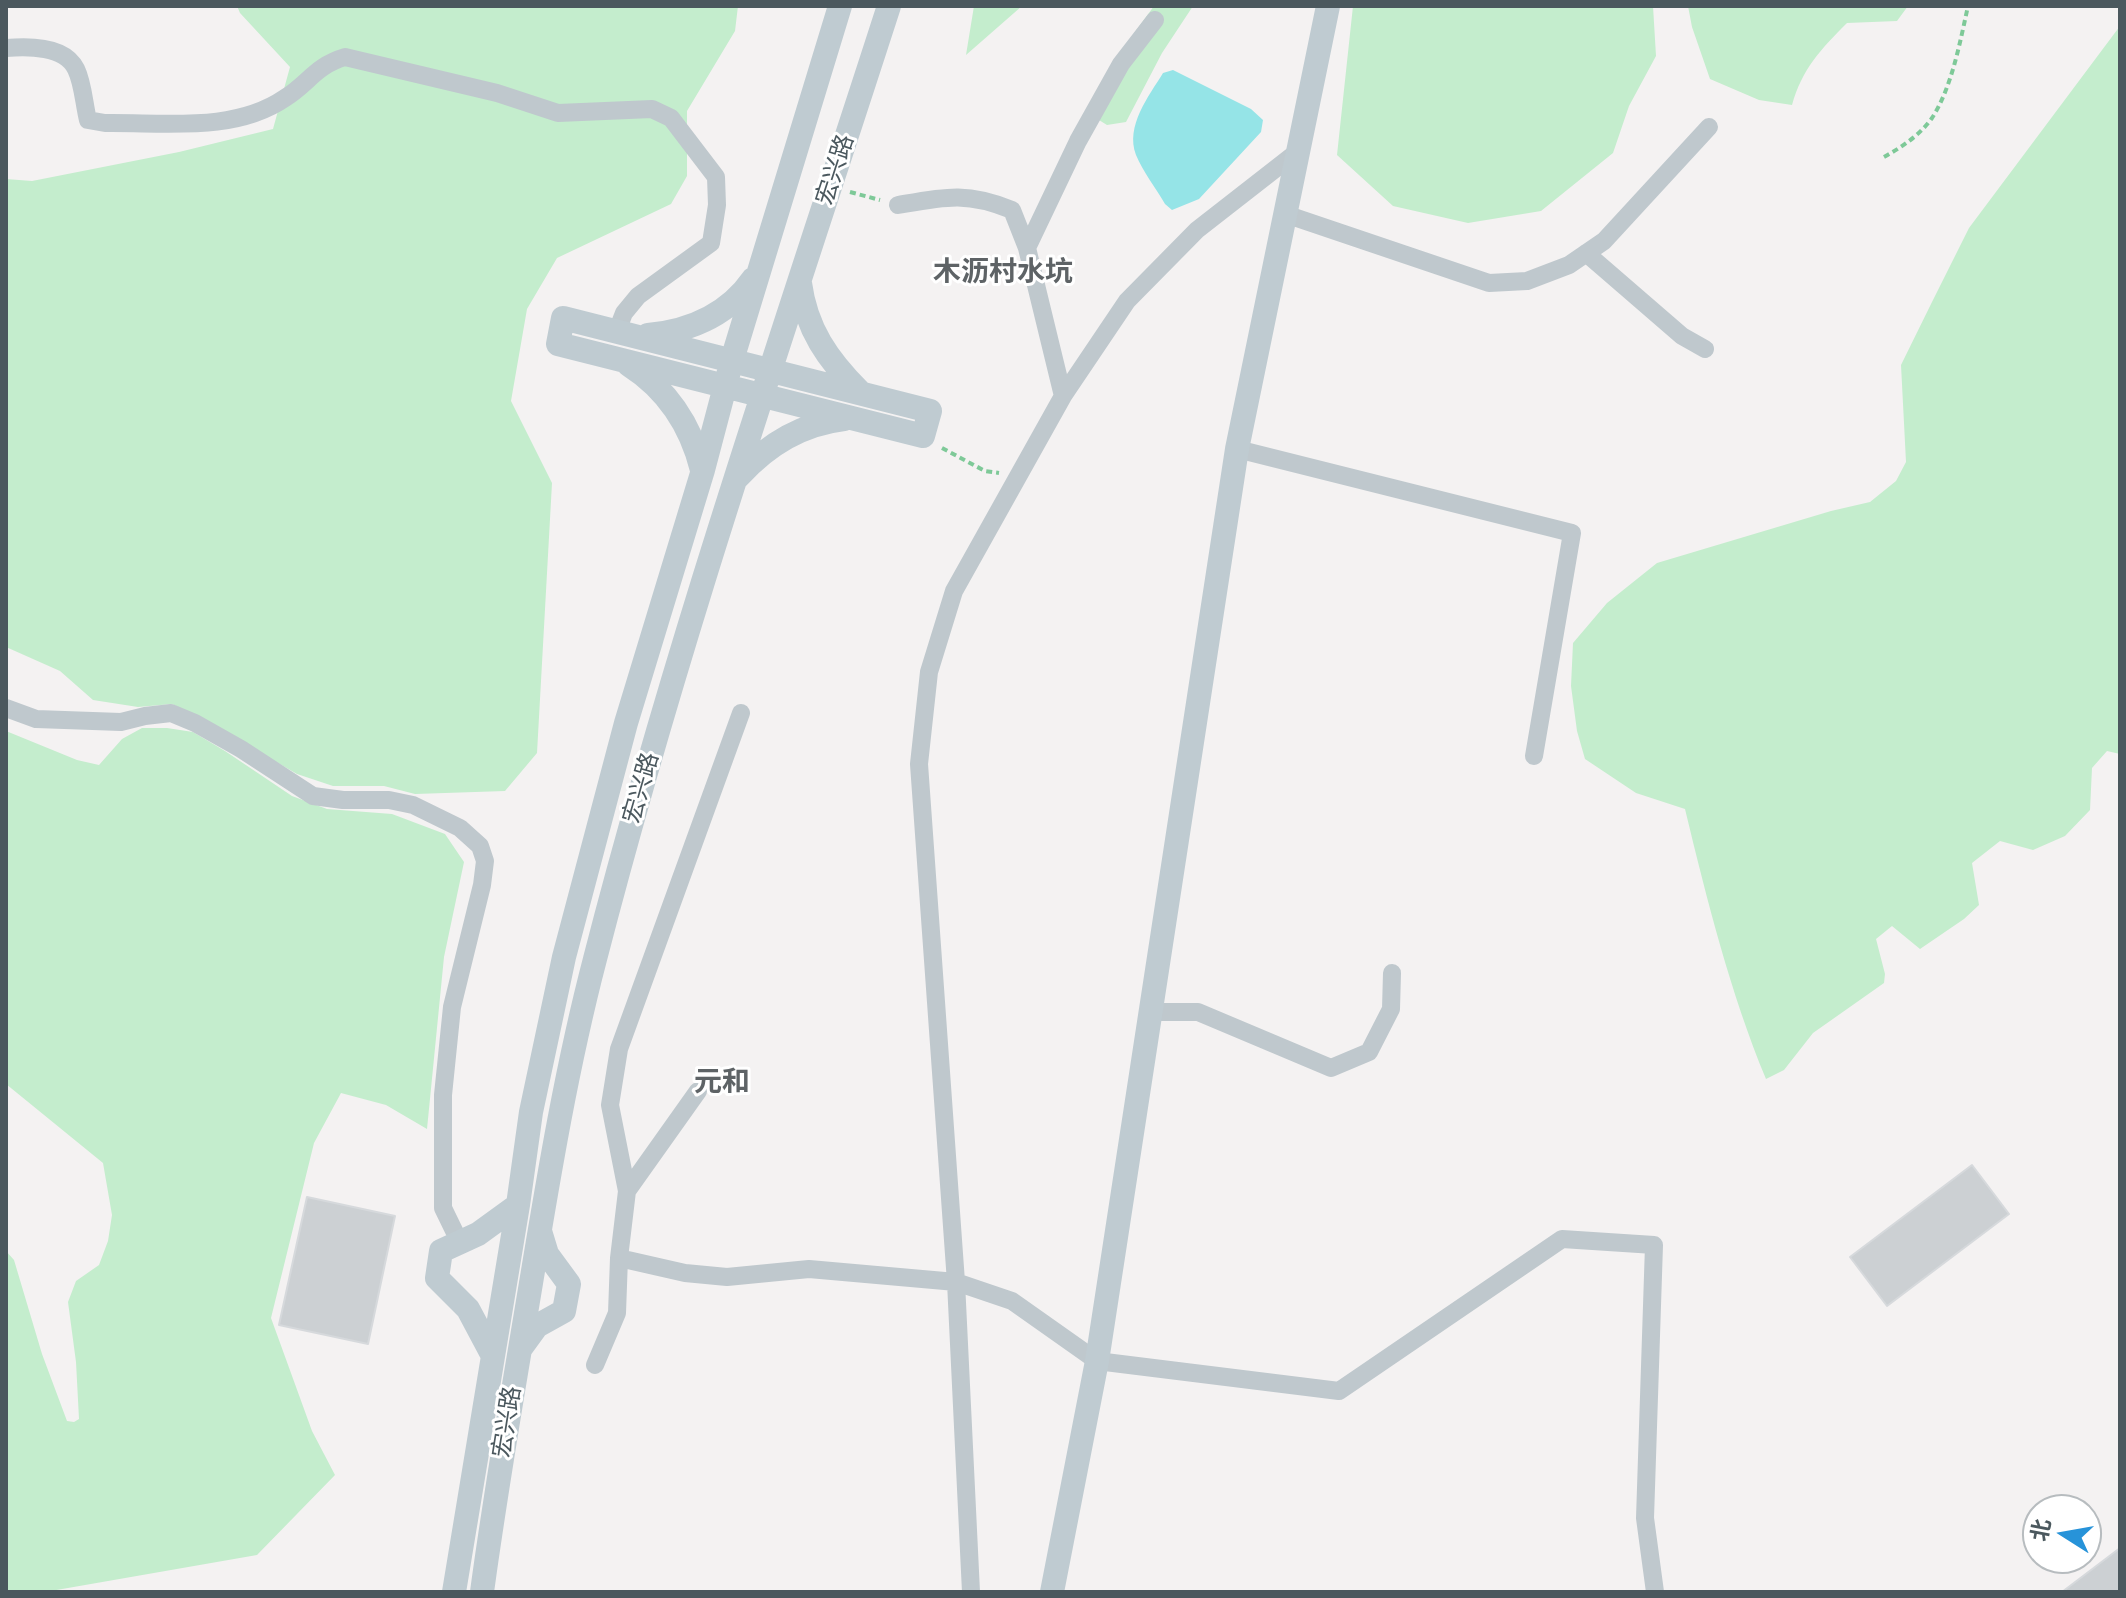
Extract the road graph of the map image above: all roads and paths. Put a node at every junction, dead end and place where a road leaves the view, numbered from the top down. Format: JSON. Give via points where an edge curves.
{"nodes":[{"id":1,"x":840,"y":6,"type":"edge"},
{"id":2,"x":889,"y":6,"type":"edge"},
{"id":3,"x":1328,"y":6,"type":"edge"},
{"id":4,"x":1968,"y":6,"type":"edge"},
{"id":5,"x":1155,"y":20,"type":"dead end"},
{"id":6,"x":6,"y":48,"type":"edge"},
{"id":7,"x":1709,"y":127,"type":"dead end"},
{"id":8,"x":1297,"y":152,"type":"junction"},
{"id":9,"x":1884,"y":157,"type":"dead end"},
{"id":10,"x":831,"y":187,"type":"junction"},
{"id":11,"x":898,"y":205,"type":"joint"},
{"id":12,"x":1285,"y":214,"type":"junction"},
{"id":13,"x":1027,"y":248,"type":"junction"},
{"id":14,"x":1586,"y":253,"type":"junction"},
{"id":15,"x":761,"y":267,"type":"junction"},
{"id":16,"x":800,"y":281,"type":"junction"},
{"id":17,"x":623,"y":333,"type":"junction"},
{"id":18,"x":1705,"y":349,"type":"dead end"},
{"id":19,"x":617,"y":358,"type":"junction"},
{"id":20,"x":732,"y":360,"type":"junction"},
{"id":21,"x":769,"y":370,"type":"junction"},
{"id":22,"x":726,"y":385,"type":"junction"},
{"id":23,"x":763,"y":395,"type":"junction"},
{"id":24,"x":1063,"y":396,"type":"junction"},
{"id":25,"x":858,"y":406,"type":"junction"},
{"id":26,"x":923,"y":436,"type":"joint"},
{"id":27,"x":1237,"y":449,"type":"junction"},
{"id":28,"x":703,"y":470,"type":"junction"},
{"id":29,"x":1018,"y":476,"type":"junction"},
{"id":30,"x":737,"y":478,"type":"junction"},
{"id":31,"x":6,"y":708,"type":"edge"},
{"id":32,"x":741,"y":713,"type":"dead end"},
{"id":33,"x":1534,"y":756,"type":"dead end"},
{"id":34,"x":1392,"y":973,"type":"dead end"},
{"id":35,"x":1152,"y":1012,"type":"junction"},
{"id":36,"x":698,"y":1091,"type":"dead end"},
{"id":37,"x":627,"y":1191,"type":"junction"},
{"id":38,"x":518,"y":1205,"type":"junction"},
{"id":39,"x":540,"y":1230,"type":"junction"},
{"id":40,"x":460,"y":1243,"type":"junction"},
{"id":41,"x":619,"y":1258,"type":"junction"},
{"id":42,"x":956,"y":1282,"type":"junction"},
{"id":43,"x":519,"y":1354,"type":"junction"},
{"id":44,"x":493,"y":1356,"type":"junction"},
{"id":45,"x":1097,"y":1361,"type":"junction"},
{"id":46,"x":595,"y":1365,"type":"dead end"},
{"id":47,"x":454,"y":1592,"type":"edge"},
{"id":48,"x":482,"y":1592,"type":"edge"},
{"id":49,"x":971,"y":1592,"type":"edge"},
{"id":50,"x":1052,"y":1592,"type":"edge"},
{"id":51,"x":1655,"y":1592,"type":"edge"}],
"edges":[{"from":1,"to":15,"type":"street","name":"宏兴路"},
{"from":2,"to":10,"type":"street","name":"宏兴路"},
{"from":3,"to":8,"type":"street"},
{"from":4,"to":9,"type":"path","via":[[1954,68],[1932,118],[1908,143]]},
{"from":5,"to":13,"type":"street","via":[[1121,64]]},
{"from":6,"to":17,"type":"street","via":[[29,46],[59,53],[76,68],[88,120],[105,123],[232,121],[285,99],[326,63],[345,57],[558,113],[652,109],[671,118],[716,177],[717,205],[711,243],[638,296],[624,313]]},
{"from":7,"to":14,"type":"street","via":[[1604,241]]},
{"from":8,"to":12,"type":"street"},
{"from":8,"to":24,"type":"street","via":[[1197,230],[1127,301]]},
{"from":10,"to":11,"type":"path"},
{"from":10,"to":16,"type":"street","name":"宏兴路"},
{"from":11,"to":13,"type":"street","via":[[953,195],[992,202],[1012,210]]},
{"from":12,"to":14,"type":"street","via":[[1489,283],[1527,281]]},
{"from":12,"to":27,"type":"street"},
{"from":13,"to":24,"type":"street"},
{"from":14,"to":18,"type":"street","via":[[1682,336]]},
{"from":15,"to":17,"type":"street","via":[[735,300],[699,323],[665,333]]},
{"from":15,"to":20,"type":"street","name":"宏兴路"},
{"from":16,"to":21,"type":"street","name":"宏兴路"},
{"from":16,"to":25,"type":"street","via":[[807,316],[822,349]]},
{"from":17,"to":19,"type":"street","via":[[563,318],[558,344]]},
{"from":17,"to":20,"type":"street"},
{"from":19,"to":22,"type":"street"},
{"from":19,"to":28,"type":"street","via":[[670,401],[690,433]]},
{"from":20,"to":21,"type":"street"},
{"from":20,"to":22,"type":"street","name":"宏兴路"},
{"from":21,"to":23,"type":"street","name":"宏兴路"},
{"from":21,"to":25,"type":"street"},
{"from":22,"to":23,"type":"street"},
{"from":22,"to":28,"type":"street","name":"宏兴路"},
{"from":23,"to":25,"type":"street"},
{"from":23,"to":30,"type":"street","name":"宏兴路"},
{"from":24,"to":29,"type":"street"},
{"from":25,"to":26,"type":"street","via":[[930,411]]},
{"from":25,"to":30,"type":"street","via":[[785,437]]},
{"from":26,"to":29,"type":"path","via":[[985,471]]},
{"from":27,"to":33,"type":"street","via":[[1572,533]]},
{"from":27,"to":35,"type":"street"},
{"from":28,"to":38,"type":"street","name":"宏兴路","via":[[626,723],[564,957],[531,1112]]},
{"from":29,"to":42,"type":"street","via":[[954,591],[929,672],[919,764]]},
{"from":30,"to":39,"type":"street","name":"宏兴路","via":[[594,961],[559,1114]]},
{"from":31,"to":40,"type":"street","via":[[36,719],[121,722],[171,713],[241,749],[313,796],[413,805],[460,828],[480,846],[485,861],[482,885],[452,1007],[443,1095],[443,1208]]},
{"from":32,"to":37,"type":"street","via":[[619,1049],[610,1105]]},
{"from":34,"to":35,"type":"street","via":[[1391,1009],[1369,1052],[1331,1068],[1198,1012]]},
{"from":35,"to":45,"type":"street"},
{"from":36,"to":37,"type":"street"},
{"from":37,"to":41,"type":"street"},
{"from":38,"to":40,"type":"street"},
{"from":38,"to":44,"type":"street","name":"宏兴路"},
{"from":39,"to":43,"type":"street","name":"宏兴路"},
{"from":39,"to":43,"type":"street","via":[[547,1254],[569,1284],[564,1311],[537,1326]]},
{"from":40,"to":44,"type":"street","via":[[441,1251],[437,1278],[468,1309]]},
{"from":41,"to":42,"type":"street","via":[[727,1277],[809,1269]]},
{"from":41,"to":46,"type":"street","via":[[617,1313]]},
{"from":42,"to":45,"type":"street","via":[[1012,1301]]},
{"from":42,"to":49,"type":"street"},
{"from":43,"to":48,"type":"street","name":"宏兴路"},
{"from":44,"to":47,"type":"street","name":"宏兴路"},
{"from":45,"to":50,"type":"street"},
{"from":45,"to":51,"type":"street","via":[[1339,1391],[1562,1239],[1654,1245],[1645,1518]]}]}
